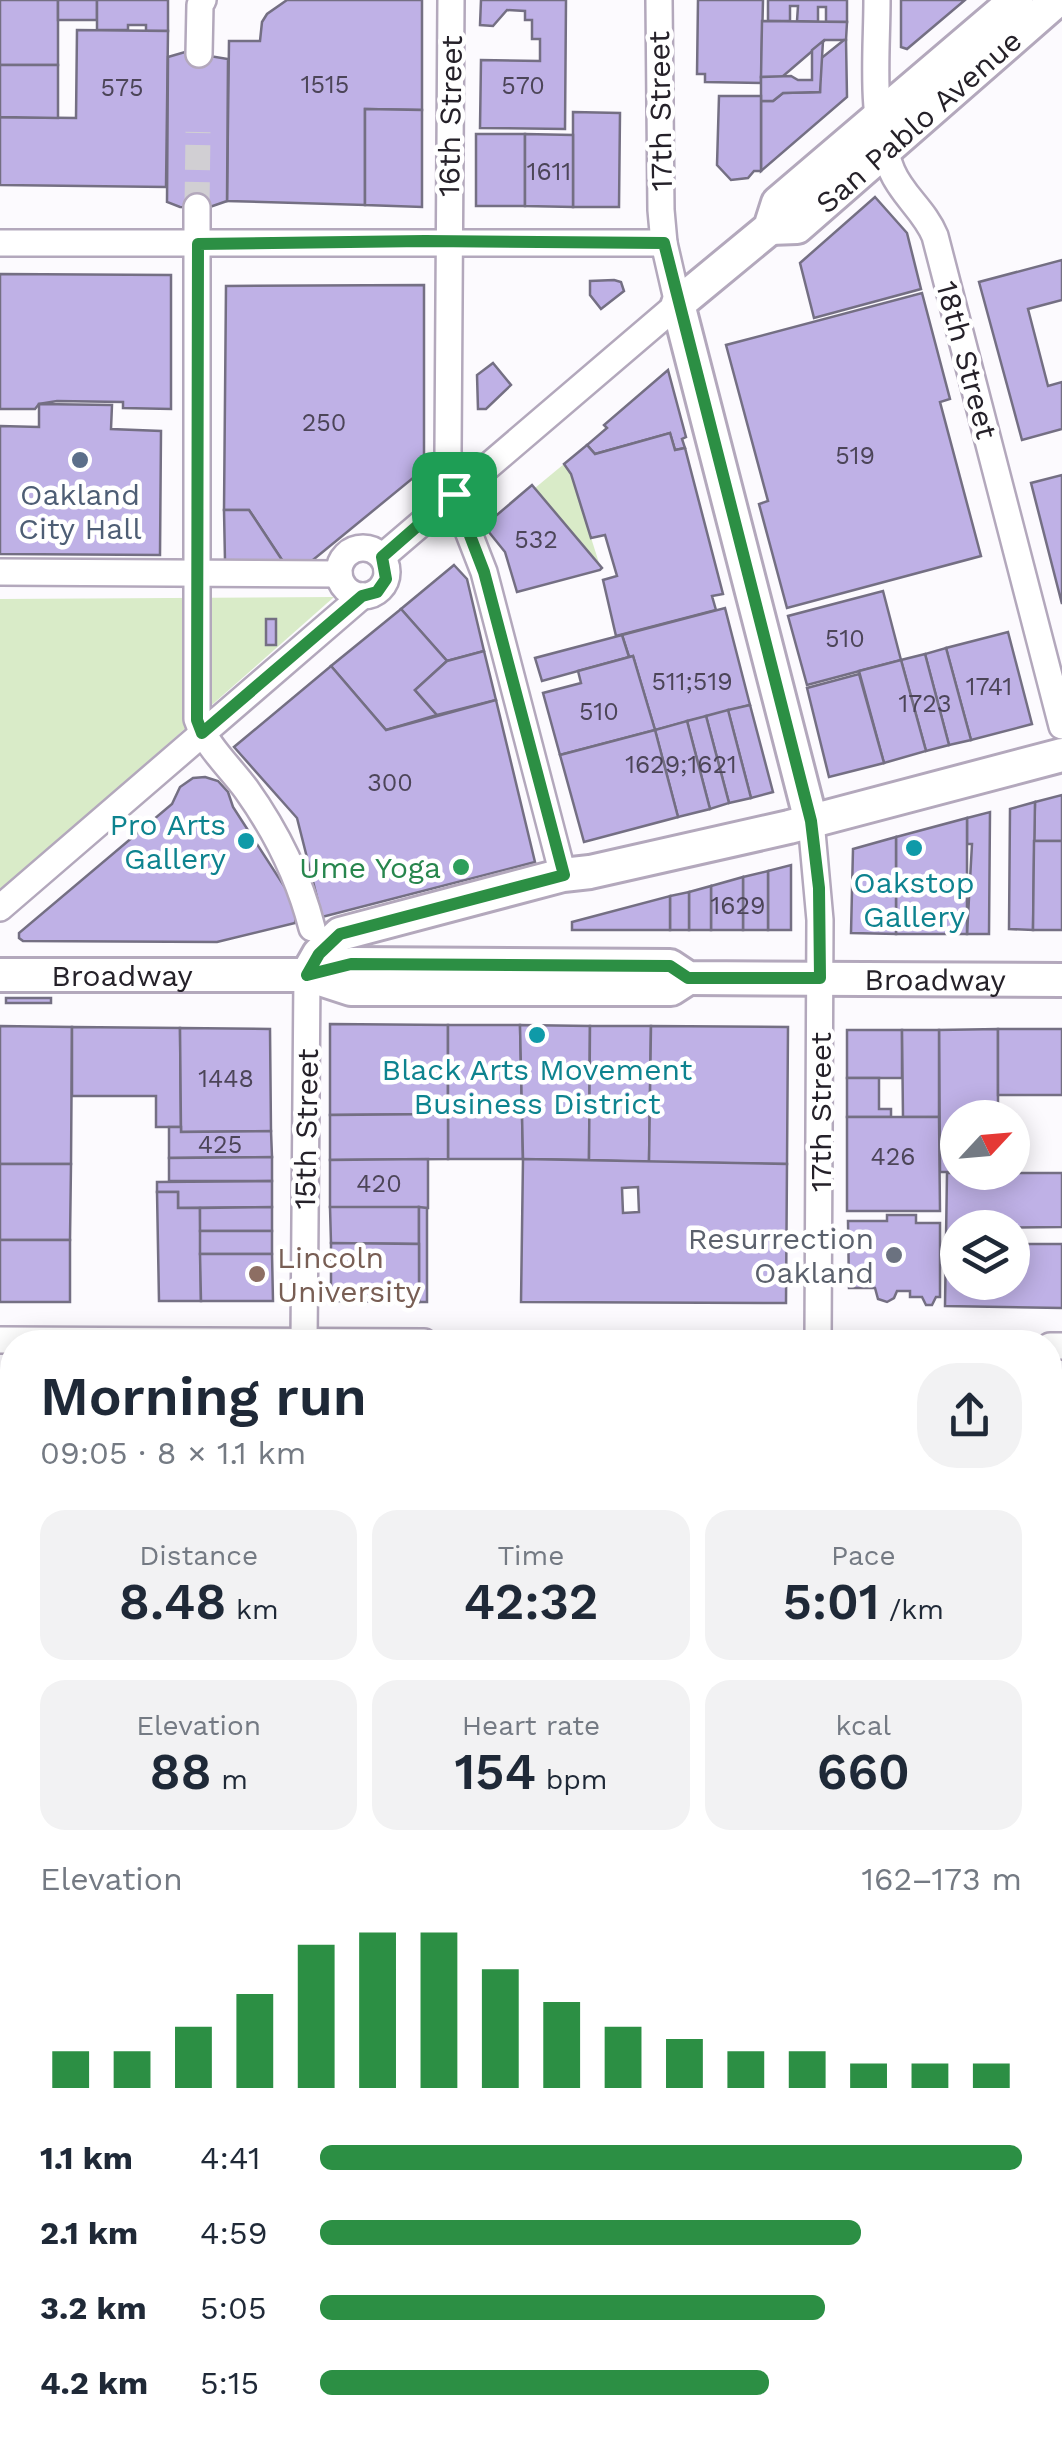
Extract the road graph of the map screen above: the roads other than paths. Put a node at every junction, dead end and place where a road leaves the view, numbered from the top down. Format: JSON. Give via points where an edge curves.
{"nodes":[{"id":1,"x":203,"y":0,"type":"edge"},
{"id":2,"x":451,"y":0,"type":"edge"},
{"id":3,"x":659,"y":0,"type":"edge"},
{"id":4,"x":877,"y":0,"type":"edge"},
{"id":5,"x":1016,"y":0,"type":"edge"},
{"id":6,"x":1058,"y":0,"type":"edge"},
{"id":7,"x":199,"y":54,"type":"dead end"},
{"id":8,"x":878,"y":117,"type":"junction"},
{"id":9,"x":885,"y":151,"type":"junction"},
{"id":10,"x":196,"y":207,"type":"tunnel mouth"},
{"id":11,"x":770,"y":228,"type":"junction"},
{"id":12,"x":449,"y":242,"type":"junction"},
{"id":13,"x":0,"y":243,"type":"edge"},
{"id":14,"x":664,"y":243,"type":"junction"},
{"id":15,"x":198,"y":244,"type":"junction"},
{"id":16,"x":678,"y":304,"type":"junction"},
{"id":17,"x":454,"y":494,"type":"junction"},
{"id":18,"x":382,"y":557,"type":"junction"},
{"id":19,"x":0,"y":572,"type":"edge"},
{"id":20,"x":196,"y":574,"type":"junction"},
{"id":21,"x":339,"y":574,"type":"junction"},
{"id":22,"x":362,"y":596,"type":"junction"},
{"id":23,"x":1062,"y":726,"type":"edge"},
{"id":24,"x":202,"y":733,"type":"junction"},
{"id":25,"x":1062,"y":756,"type":"edge"},
{"id":26,"x":811,"y":821,"type":"junction"},
{"id":27,"x":564,"y":875,"type":"junction"},
{"id":28,"x":0,"y":908,"type":"edge"},
{"id":29,"x":312,"y":928,"type":"dead end"},
{"id":30,"x":0,"y":975,"type":"edge"},
{"id":31,"x":307,"y":975,"type":"junction"},
{"id":32,"x":820,"y":978,"type":"junction"},
{"id":33,"x":1062,"y":980,"type":"edge"},
{"id":34,"x":304,"y":1330,"type":"edge"},
{"id":35,"x":818,"y":1330,"type":"edge"}],
"edges":[{"from":1,"to":7,"type":"street"},
{"from":2,"to":12,"type":"street","name":"16th Street"},
{"from":3,"to":14,"type":"street","name":"17th Street"},
{"from":4,"to":8,"type":"street","name":"18th Street"},
{"from":5,"to":8,"type":"main road","name":"San Pablo Avenue"},
{"from":6,"to":9,"type":"main road","name":"San Pablo Avenue"},
{"from":8,"to":9,"type":"street","name":"18th Street"},
{"from":8,"to":11,"type":"main road","name":"San Pablo Avenue","via":[[778,202]]},
{"from":9,"to":11,"type":"main road","name":"San Pablo Avenue","via":[[796,227]]},
{"from":9,"to":23,"type":"street","name":"18th Street","via":[[894,177],[934,236]]},
{"from":10,"to":15,"type":"street"},
{"from":11,"to":16,"type":"main road","name":"San Pablo Avenue"},
{"from":12,"to":14,"type":"street"},
{"from":12,"to":15,"type":"street"},
{"from":12,"to":17,"type":"street","name":"16th Street","via":[[446,436]]},
{"from":13,"to":15,"type":"street"},
{"from":14,"to":16,"type":"street","name":"17th Street"},
{"from":15,"to":20,"type":"street"},
{"from":16,"to":17,"type":"street","name":"San Pablo Avenue"},
{"from":16,"to":26,"type":"main road","name":"17th Street"},
{"from":17,"to":18,"type":"street","name":"San Pablo Avenue"},
{"from":17,"to":27,"type":"street","name":"16th Street","via":[[484,572]]},
{"from":18,"to":21,"type":"street","name":"San Pablo Avenue","via":[[357,549]]},
{"from":18,"to":22,"type":"street","name":"San Pablo Avenue","via":[[382,586]]},
{"from":19,"to":20,"type":"street"},
{"from":20,"to":21,"type":"street"},
{"from":20,"to":24,"type":"street","via":[[194,704]]},
{"from":21,"to":22,"type":"street","via":[[344,587]]},
{"from":22,"to":24,"type":"street"},
{"from":24,"to":28,"type":"street"},
{"from":24,"to":29,"type":"street","via":[[274,832]]},
{"from":25,"to":26,"type":"main road"},
{"from":26,"to":27,"type":"main road"},
{"from":26,"to":32,"type":"street","name":"17th Street"},
{"from":27,"to":31,"type":"main road","via":[[340,934]]},
{"from":30,"to":31,"type":"main road","name":"Broadway"},
{"from":31,"to":32,"type":"main road","name":"Broadway","via":[[351,964],[590,965],[670,966],[688,978]]},
{"from":31,"to":34,"type":"street","name":"15th Street"},
{"from":32,"to":33,"type":"main road","name":"Broadway"},
{"from":32,"to":35,"type":"street","name":"17th Street"}]}
